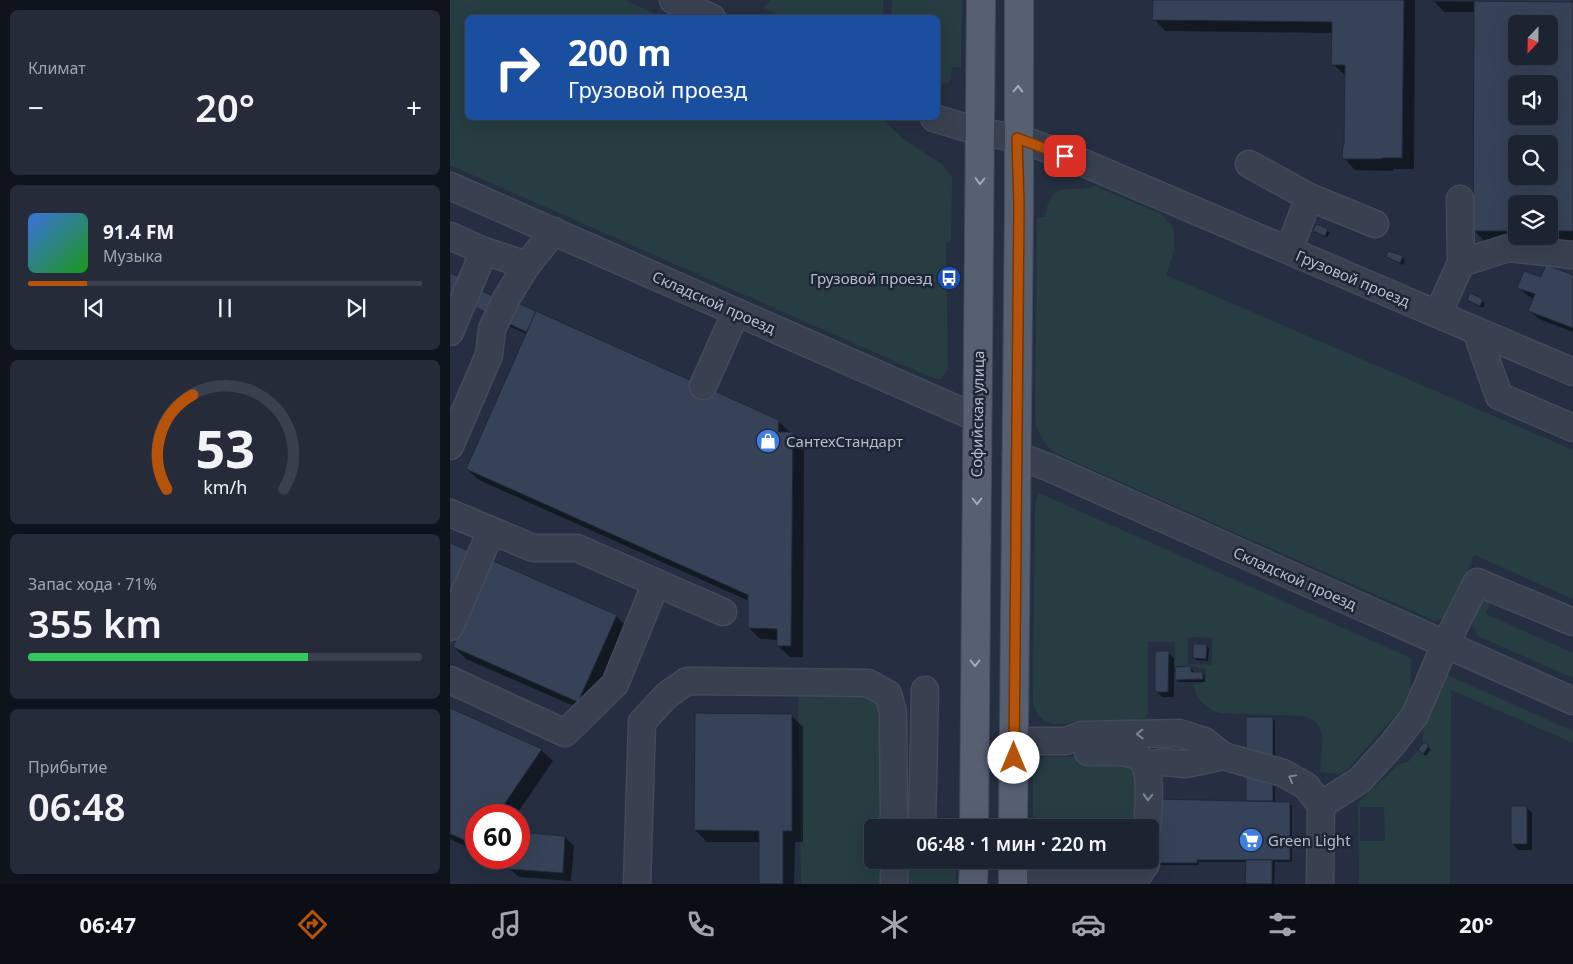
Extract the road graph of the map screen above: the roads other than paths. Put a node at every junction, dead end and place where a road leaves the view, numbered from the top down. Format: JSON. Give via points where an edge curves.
{"nodes":[{"id":1,"x":673,"y":0,"type":"edge"},
{"id":2,"x":981,"y":0,"type":"edge"},
{"id":3,"x":1019,"y":0,"type":"edge"},
{"id":4,"x":706,"y":15,"type":"edge"},
{"id":5,"x":940,"y":120,"type":"edge"},
{"id":6,"x":980,"y":132,"type":"junction"},
{"id":7,"x":1017,"y":138,"type":"junction"},
{"id":8,"x":1249,"y":164,"type":"dead end"},
{"id":9,"x":450,"y":186,"type":"edge"},
{"id":10,"x":1309,"y":197,"type":"junction"},
{"id":11,"x":1460,"y":199,"type":"dead end"},
{"id":12,"x":1376,"y":224,"type":"dead end"},
{"id":13,"x":554,"y":231,"type":"junction"},
{"id":14,"x":450,"y":236,"type":"edge"},
{"id":15,"x":1289,"y":250,"type":"junction"},
{"id":16,"x":484,"y":251,"type":"junction"},
{"id":17,"x":1573,"y":255,"type":"edge"},
{"id":18,"x":1461,"y":263,"type":"junction"},
{"id":19,"x":527,"y":265,"type":"junction"},
{"id":20,"x":736,"y":312,"type":"junction"},
{"id":21,"x":1438,"y":314,"type":"junction"},
{"id":22,"x":1476,"y":331,"type":"junction"},
{"id":23,"x":450,"y":332,"type":"edge"},
{"id":24,"x":1573,"y":372,"type":"edge"},
{"id":25,"x":703,"y":386,"type":"dead end"},
{"id":26,"x":977,"y":418,"type":"junction"},
{"id":27,"x":1573,"y":428,"type":"edge"},
{"id":28,"x":450,"y":446,"type":"edge"},
{"id":29,"x":1016,"y":455,"type":"junction"},
{"id":30,"x":450,"y":513,"type":"edge"},
{"id":31,"x":491,"y":531,"type":"junction"},
{"id":32,"x":656,"y":583,"type":"junction"},
{"id":33,"x":724,"y":612,"type":"dead end"},
{"id":34,"x":1573,"y":622,"type":"edge"},
{"id":35,"x":450,"y":627,"type":"edge"},
{"id":36,"x":1446,"y":645,"type":"junction"},
{"id":37,"x":450,"y":680,"type":"edge"},
{"id":38,"x":925,"y":690,"type":"dead end"},
{"id":39,"x":1573,"y":701,"type":"edge"},
{"id":40,"x":1014,"y":741,"type":"junction"},
{"id":41,"x":1066,"y":741,"type":"junction"},
{"id":42,"x":1223,"y":756,"type":"junction"},
{"id":43,"x":1146,"y":766,"type":"junction"},
{"id":44,"x":1321,"y":805,"type":"junction"},
{"id":45,"x":894,"y":819,"type":"edge"},
{"id":46,"x":922,"y":819,"type":"edge"},
{"id":47,"x":974,"y":819,"type":"edge"},
{"id":48,"x":1013,"y":819,"type":"edge"},
{"id":49,"x":1147,"y":819,"type":"edge"},
{"id":50,"x":894,"y":869,"type":"edge"},
{"id":51,"x":974,"y":869,"type":"edge"},
{"id":52,"x":1013,"y":869,"type":"edge"},
{"id":53,"x":1084,"y":869,"type":"edge"},
{"id":54,"x":1142,"y":873,"type":"edge"},
{"id":55,"x":637,"y":884,"type":"edge"},
{"id":56,"x":894,"y":884,"type":"edge"},
{"id":57,"x":974,"y":884,"type":"edge"},
{"id":58,"x":1013,"y":884,"type":"edge"},
{"id":59,"x":1030,"y":884,"type":"edge"},
{"id":60,"x":1094,"y":884,"type":"edge"},
{"id":61,"x":1320,"y":884,"type":"edge"}],
"edges":[{"from":1,"to":4,"type":"street"},
{"from":2,"to":6,"type":"main road","name":"Софийская улица"},
{"from":7,"to":3,"type":"main road","one_way":true},
{"from":5,"to":6,"type":"street","name":"Грузовой проезд"},
{"from":6,"to":7,"type":"street","name":"Грузовой проезд"},
{"from":6,"to":26,"type":"main road","name":"Софийская улица","one_way":true},
{"from":7,"to":15,"type":"street","name":"Грузовой проезд","via":[[1082,162]]},
{"from":7,"to":29,"type":"main road"},
{"from":8,"to":10,"type":"street"},
{"from":9,"to":13,"type":"street","name":"Складской проезд"},
{"from":10,"to":12,"type":"street"},
{"from":10,"to":15,"type":"street"},
{"from":11,"to":18,"type":"street"},
{"from":13,"to":19,"type":"street"},
{"from":13,"to":20,"type":"street","name":"Складской проезд"},
{"from":14,"to":16,"type":"street"},
{"from":15,"to":21,"type":"street","name":"Грузовой проезд"},
{"from":16,"to":19,"type":"street"},
{"from":16,"to":23,"type":"street"},
{"from":17,"to":18,"type":"street","via":[[1508,248]]},
{"from":18,"to":21,"type":"street"},
{"from":19,"to":28,"type":"street","via":[[492,329],[489,355]]},
{"from":20,"to":25,"type":"street"},
{"from":20,"to":26,"type":"street","name":"Складской проезд"},
{"from":21,"to":22,"type":"street","name":"Грузовой проезд"},
{"from":22,"to":24,"type":"street","name":"Грузовой проезд"},
{"from":22,"to":27,"type":"street","via":[[1499,396]]},
{"from":26,"to":47,"type":"main road","name":"Софийская улица","one_way":true},
{"from":29,"to":36,"type":"street","name":"Складской проезд"},
{"from":29,"to":40,"type":"main road"},
{"from":30,"to":31,"type":"street"},
{"from":31,"to":32,"type":"street","via":[[533,548],[577,548]]},
{"from":31,"to":35,"type":"street"},
{"from":32,"to":33,"type":"street"},
{"from":32,"to":37,"type":"street","via":[[615,684],[565,733]]},
{"from":34,"to":36,"type":"street","via":[[1478,582]]},
{"from":36,"to":39,"type":"street","name":"Складской проезд"},
{"from":36,"to":44,"type":"street","via":[[1415,715],[1360,780]]},
{"from":38,"to":46,"type":"street"},
{"from":40,"to":41,"type":"street"},
{"from":40,"to":48,"type":"main road"},
{"from":42,"to":41,"type":"street","one_way":true,"via":[[1204,741],[1179,733],[1082,735]]},
{"from":41,"to":43,"type":"street","via":[[1079,751],[1135,755]]},
{"from":42,"to":43,"type":"street","via":[[1186,764],[1164,762]]},
{"from":44,"to":42,"type":"street","one_way":true,"via":[[1306,786],[1283,773]]},
{"from":43,"to":49,"type":"street","one_way":true,"via":[[1149,782]]},
{"from":44,"to":61,"type":"street"},
{"from":45,"to":55,"type":"street","via":[[893,712],[888,694],[868,683],[687,681],[642,722]]},
{"from":50,"to":56,"type":"street"},
{"from":51,"to":57,"type":"main road"},
{"from":52,"to":58,"type":"main road"},
{"from":53,"to":54,"type":"street","via":[[1105,876],[1124,877]]},
{"from":59,"to":60,"type":"street","via":[[1054,878]]}]}
